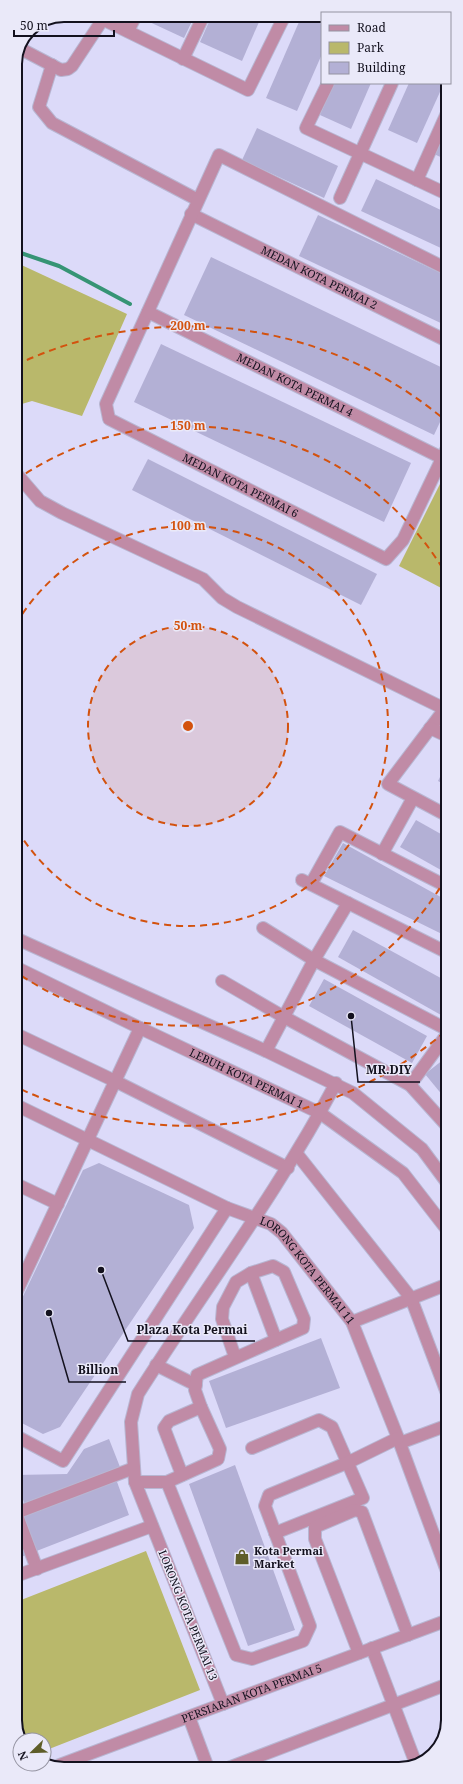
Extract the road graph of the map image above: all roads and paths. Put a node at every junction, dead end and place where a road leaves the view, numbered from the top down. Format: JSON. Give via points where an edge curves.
{"nodes":[{"id":1,"x":96,"y":22,"type":"edge"},
{"id":2,"x":109,"y":22,"type":"edge"},
{"id":3,"x":132,"y":22,"type":"edge"},
{"id":4,"x":200,"y":22,"type":"edge"},
{"id":5,"x":282,"y":22,"type":"edge"},
{"id":6,"x":128,"y":31,"type":"junction"},
{"id":7,"x":24,"y":52,"type":"edge"},
{"id":8,"x":182,"y":59,"type":"junction"},
{"id":9,"x":52,"y":65,"type":"junction"},
{"id":10,"x":328,"y":84,"type":"edge"},
{"id":11,"x":392,"y":84,"type":"edge"},
{"id":12,"x":441,"y":126,"type":"edge"},
{"id":13,"x":359,"y":153,"type":"junction"},
{"id":14,"x":417,"y":180,"type":"junction"},
{"id":15,"x":441,"y":191,"type":"edge"},
{"id":16,"x":340,"y":198,"type":"dead end"},
{"id":17,"x":198,"y":200,"type":"junction"},
{"id":18,"x":191,"y":214,"type":"junction"},
{"id":19,"x":441,"y":266,"type":"edge"},
{"id":20,"x":148,"y":312,"type":"junction"},
{"id":21,"x":441,"y":338,"type":"edge"},
{"id":22,"x":441,"y":451,"type":"edge"},
{"id":23,"x":441,"y":461,"type":"edge"},
{"id":24,"x":22,"y":480,"type":"edge"},
{"id":25,"x":441,"y":705,"type":"edge"},
{"id":26,"x":441,"y":714,"type":"edge"},
{"id":27,"x":430,"y":728,"type":"junction"},
{"id":28,"x":441,"y":733,"type":"edge"},
{"id":29,"x":413,"y":798,"type":"junction"},
{"id":30,"x":441,"y":812,"type":"edge"},
{"id":31,"x":382,"y":854,"type":"junction"},
{"id":32,"x":441,"y":884,"type":"edge"},
{"id":33,"x":348,"y":903,"type":"junction"},
{"id":34,"x":263,"y":928,"type":"dead end"},
{"id":35,"x":22,"y":941,"type":"edge"},
{"id":36,"x":441,"y":950,"type":"edge"},
{"id":37,"x":314,"y":960,"type":"junction"},
{"id":38,"x":22,"y":970,"type":"edge"},
{"id":39,"x":222,"y":981,"type":"dead end"},
{"id":40,"x":284,"y":1017,"type":"junction"},
{"id":41,"x":140,"y":1028,"type":"junction"},
{"id":42,"x":441,"y":1028,"type":"edge"},
{"id":43,"x":22,"y":1037,"type":"edge"},
{"id":44,"x":441,"y":1042,"type":"edge"},
{"id":45,"x":266,"y":1051,"type":"junction"},
{"id":46,"x":115,"y":1081,"type":"junction"},
{"id":47,"x":336,"y":1083,"type":"junction"},
{"id":48,"x":410,"y":1085,"type":"junction"},
{"id":49,"x":22,"y":1109,"type":"edge"},
{"id":50,"x":320,"y":1113,"type":"junction"},
{"id":51,"x":441,"y":1119,"type":"edge"},
{"id":52,"x":88,"y":1140,"type":"junction"},
{"id":53,"x":297,"y":1154,"type":"junction"},
{"id":54,"x":288,"y":1168,"type":"junction"},
{"id":55,"x":441,"y":1175,"type":"edge"},
{"id":56,"x":22,"y":1187,"type":"edge"},
{"id":57,"x":58,"y":1204,"type":"junction"},
{"id":58,"x":227,"y":1208,"type":"junction"},
{"id":59,"x":256,"y":1218,"type":"junction"},
{"id":60,"x":441,"y":1222,"type":"edge"},
{"id":61,"x":22,"y":1268,"type":"edge"},
{"id":62,"x":251,"y":1273,"type":"junction"},
{"id":63,"x":441,"y":1287,"type":"edge"},
{"id":64,"x":411,"y":1298,"type":"junction"},
{"id":65,"x":352,"y":1322,"type":"junction"},
{"id":66,"x":276,"y":1340,"type":"junction"},
{"id":67,"x":235,"y":1357,"type":"junction"},
{"id":68,"x":156,"y":1365,"type":"junction"},
{"id":69,"x":441,"y":1377,"type":"edge"},
{"id":70,"x":196,"y":1385,"type":"junction"},
{"id":71,"x":201,"y":1407,"type":"junction"},
{"id":72,"x":441,"y":1427,"type":"edge"},
{"id":73,"x":22,"y":1439,"type":"edge"},
{"id":74,"x":399,"y":1441,"type":"junction"},
{"id":75,"x":252,"y":1448,"type":"dead end"},
{"id":76,"x":349,"y":1462,"type":"junction"},
{"id":77,"x":134,"y":1468,"type":"junction"},
{"id":78,"x":182,"y":1475,"type":"junction"},
{"id":79,"x":135,"y":1482,"type":"junction"},
{"id":80,"x":168,"y":1482,"type":"junction"},
{"id":81,"x":22,"y":1511,"type":"edge"},
{"id":82,"x":152,"y":1526,"type":"junction"},
{"id":83,"x":22,"y":1529,"type":"edge"},
{"id":84,"x":275,"y":1533,"type":"junction"},
{"id":85,"x":441,"y":1555,"type":"edge"},
{"id":86,"x":37,"y":1569,"type":"junction"},
{"id":87,"x":22,"y":1574,"type":"edge"},
{"id":88,"x":441,"y":1623,"type":"edge"},
{"id":89,"x":408,"y":1635,"type":"junction"},
{"id":90,"x":372,"y":1648,"type":"junction"},
{"id":91,"x":359,"y":1653,"type":"junction"},
{"id":92,"x":441,"y":1687,"type":"edge"},
{"id":93,"x":223,"y":1704,"type":"junction"},
{"id":94,"x":394,"y":1705,"type":"junction"},
{"id":95,"x":189,"y":1717,"type":"junction"},
{"id":96,"x":414,"y":1759,"type":"edge"},
{"id":97,"x":68,"y":1762,"type":"edge"},
{"id":98,"x":206,"y":1762,"type":"edge"},
{"id":99,"x":244,"y":1762,"type":"edge"}],
"edges":[{"from":1,"to":9,"type":"street","via":[[72,66],[61,70]]},
{"from":2,"to":6,"type":"street"},
{"from":3,"to":6,"type":"street"},
{"from":4,"to":8,"type":"street"},
{"from":5,"to":8,"type":"street","via":[[248,90]]},
{"from":6,"to":8,"type":"street"},
{"from":7,"to":9,"type":"street"},
{"from":9,"to":17,"type":"street","via":[[39,107],[52,123]]},
{"from":10,"to":13,"type":"street","via":[[306,128]]},
{"from":11,"to":13,"type":"street"},
{"from":12,"to":14,"type":"street"},
{"from":13,"to":14,"type":"street"},
{"from":13,"to":16,"type":"street"},
{"from":14,"to":15,"type":"street"},
{"from":17,"to":18,"type":"street"},
{"from":17,"to":19,"type":"street","via":[[219,154]]},
{"from":18,"to":20,"type":"street"},
{"from":18,"to":21,"type":"street","name":"MEDAN KOTA PERMAI 2"},
{"from":20,"to":22,"type":"street","name":"MEDAN KOTA PERMAI 4"},
{"from":20,"to":23,"type":"street","name":"MEDAN KOTA PERMAI 6","via":[[106,404],[109,418],[386,559],[403,540]]},
{"from":24,"to":25,"type":"street","via":[[40,501],[203,579],[222,598],[237,607]]},
{"from":26,"to":27,"type":"street"},
{"from":27,"to":28,"type":"street"},
{"from":27,"to":29,"type":"street","via":[[388,784]]},
{"from":29,"to":30,"type":"street"},
{"from":29,"to":31,"type":"street"},
{"from":31,"to":32,"type":"street"},
{"from":31,"to":33,"type":"street","via":[[340,832],[307,882]]},
{"from":33,"to":36,"type":"street"},
{"from":33,"to":37,"type":"street"},
{"from":34,"to":37,"type":"street"},
{"from":35,"to":45,"type":"street"},
{"from":37,"to":40,"type":"street"},
{"from":37,"to":42,"type":"street"},
{"from":38,"to":41,"type":"street","name":"LEBUH KOTA PERMAI 1"},
{"from":39,"to":40,"type":"street"},
{"from":40,"to":45,"type":"street"},
{"from":40,"to":48,"type":"street"},
{"from":41,"to":46,"type":"street"},
{"from":41,"to":50,"type":"street","name":"LEBUH KOTA PERMAI 1"},
{"from":43,"to":46,"type":"street"},
{"from":44,"to":48,"type":"street"},
{"from":45,"to":47,"type":"street"},
{"from":46,"to":52,"type":"street"},
{"from":46,"to":54,"type":"street"},
{"from":47,"to":50,"type":"street","name":"LORONG KOTA PERMAI 13"},
{"from":47,"to":55,"type":"street","via":[[353,1092],[422,1150]]},
{"from":48,"to":51,"type":"street"},
{"from":49,"to":52,"type":"street","name":"LORONG KOTA PERMAI 11"},
{"from":50,"to":53,"type":"street","name":"LORONG KOTA PERMAI 13"},
{"from":50,"to":60,"type":"street","name":"LEBUH KOTA PERMAI 1","via":[[403,1173]]},
{"from":52,"to":57,"type":"street"},
{"from":52,"to":58,"type":"street","name":"LORONG KOTA PERMAI 11"},
{"from":53,"to":54,"type":"street","name":"LORONG KOTA PERMAI 13"},
{"from":53,"to":64,"type":"street"},
{"from":54,"to":59,"type":"street","name":"LORONG KOTA PERMAI 13"},
{"from":56,"to":57,"type":"street"},
{"from":57,"to":61,"type":"street"},
{"from":58,"to":59,"type":"street","name":"LORONG KOTA PERMAI 11"},
{"from":58,"to":73,"type":"street","via":[[63,1461]]},
{"from":59,"to":65,"type":"street","name":"LORONG KOTA PERMAI 11","via":[[271,1224],[282,1233]]},
{"from":59,"to":68,"type":"street","name":"LORONG KOTA PERMAI 13"},
{"from":62,"to":66,"type":"street"},
{"from":62,"to":66,"type":"street","via":[[273,1266],[284,1272],[304,1319],[303,1328]]},
{"from":62,"to":67,"type":"street","via":[[236,1282],[223,1307],[222,1319]]},
{"from":63,"to":64,"type":"street"},
{"from":64,"to":65,"type":"street"},
{"from":64,"to":69,"type":"street"},
{"from":65,"to":74,"type":"street","name":"LORONG KOTA PERMAI 11"},
{"from":66,"to":67,"type":"street"},
{"from":67,"to":70,"type":"street","via":[[197,1375]]},
{"from":68,"to":70,"type":"street"},
{"from":68,"to":77,"type":"street","name":"LORONG KOTA PERMAI 13","via":[[138,1394],[131,1422]]},
{"from":70,"to":71,"type":"street","via":[[195,1390]]},
{"from":71,"to":78,"type":"street","via":[[169,1422],[164,1428]]},
{"from":71,"to":78,"type":"street","via":[[220,1449],[218,1459]]},
{"from":72,"to":74,"type":"street"},
{"from":74,"to":76,"type":"street"},
{"from":74,"to":85,"type":"street","name":"LORONG KOTA PERMAI 11"},
{"from":75,"to":76,"type":"street","via":[[319,1420],[332,1426]]},
{"from":76,"to":84,"type":"street","via":[[269,1495],[265,1506]]},
{"from":76,"to":84,"type":"street","via":[[363,1498]]},
{"from":77,"to":79,"type":"street","name":"LORONG KOTA PERMAI 13"},
{"from":77,"to":81,"type":"street"},
{"from":78,"to":80,"type":"street"},
{"from":79,"to":80,"type":"street"},
{"from":79,"to":82,"type":"street","name":"LORONG KOTA PERMAI 13"},
{"from":80,"to":84,"type":"street","via":[[236,1655],[252,1660],[304,1641],[310,1626]]},
{"from":82,"to":86,"type":"street"},
{"from":82,"to":93,"type":"street","name":"LORONG KOTA PERMAI 13"},
{"from":83,"to":86,"type":"street"},
{"from":86,"to":87,"type":"street"},
{"from":88,"to":89,"type":"street","name":"PERSIARAN KOTA PERMAI 5"},
{"from":89,"to":90,"type":"street","name":"PERSIARAN KOTA PERMAI 5"},
{"from":89,"to":91,"type":"street","via":[[362,1512],[355,1510],[315,1527],[315,1539]]},
{"from":90,"to":91,"type":"street","name":"PERSIARAN KOTA PERMAI 5"},
{"from":90,"to":94,"type":"street"},
{"from":91,"to":93,"type":"street","name":"PERSIARAN KOTA PERMAI 5"},
{"from":92,"to":94,"type":"street"},
{"from":93,"to":95,"type":"street","name":"PERSIARAN KOTA PERMAI 5"},
{"from":94,"to":96,"type":"street"},
{"from":94,"to":99,"type":"street"},
{"from":95,"to":97,"type":"street","name":"PERSIARAN KOTA PERMAI 5"},
{"from":95,"to":98,"type":"street"}]}
